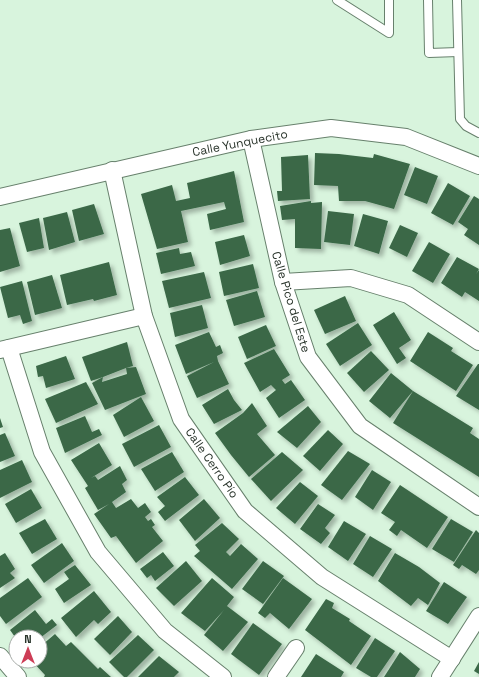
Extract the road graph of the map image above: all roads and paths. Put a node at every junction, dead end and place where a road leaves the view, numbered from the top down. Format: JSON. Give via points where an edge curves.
{"nodes":[{"id":1,"x":337,"y":0,"type":"edge"},
{"id":2,"x":389,"y":0,"type":"edge"},
{"id":3,"x":428,"y":0,"type":"edge"},
{"id":4,"x":457,"y":0,"type":"edge"},
{"id":5,"x":458,"y":52,"type":"junction"},
{"id":6,"x":479,"y":133,"type":"edge"},
{"id":7,"x":251,"y":139,"type":"junction"},
{"id":8,"x":479,"y":166,"type":"edge"},
{"id":9,"x":112,"y":170,"type":"junction"},
{"id":10,"x":0,"y":197,"type":"edge"},
{"id":11,"x":283,"y":282,"type":"junction"},
{"id":12,"x":144,"y":316,"type":"junction"},
{"id":13,"x":479,"y":342,"type":"edge"},
{"id":14,"x":4,"y":350,"type":"edge"},
{"id":15,"x":479,"y":507,"type":"edge"},
{"id":16,"x":479,"y":616,"type":"edge"},
{"id":17,"x":296,"y":648,"type":"dead end"},
{"id":18,"x":0,"y":656,"type":"edge"},
{"id":19,"x":452,"y":659,"type":"junction"},
{"id":20,"x":18,"y":677,"type":"edge"},
{"id":21,"x":223,"y":677,"type":"edge"},
{"id":22,"x":276,"y":677,"type":"edge"},
{"id":23,"x":440,"y":677,"type":"edge"}],
"edges":[{"from":1,"to":2,"type":"lane","via":[[389,33]]},
{"from":3,"to":5,"type":"lane","via":[[429,53]]},
{"from":4,"to":5,"type":"lane"},
{"from":5,"to":6,"type":"lane","via":[[460,119],[466,126]]},
{"from":7,"to":8,"type":"street","name":"Calle Yunquecito","via":[[331,128],[406,137]]},
{"from":7,"to":9,"type":"street","name":"Calle Yunquecito"},
{"from":7,"to":11,"type":"street","name":"Calle Pico del Este"},
{"from":9,"to":10,"type":"street","name":"Calle Yunquecito"},
{"from":9,"to":12,"type":"street","name":"Calle Cerro Pío"},
{"from":11,"to":13,"type":"street","via":[[351,278],[408,295]]},
{"from":11,"to":15,"type":"street","name":"Calle Pico del Este","via":[[308,357],[360,426]]},
{"from":12,"to":14,"type":"street"},
{"from":12,"to":19,"type":"street","name":"Calle Cerro Pío","via":[[181,419],[245,511],[322,577]]},
{"from":14,"to":21,"type":"street","via":[[42,452],[98,552],[165,631]]},
{"from":16,"to":19,"type":"street"},
{"from":17,"to":22,"type":"street"},
{"from":18,"to":20,"type":"street"},
{"from":19,"to":23,"type":"street"}]}
